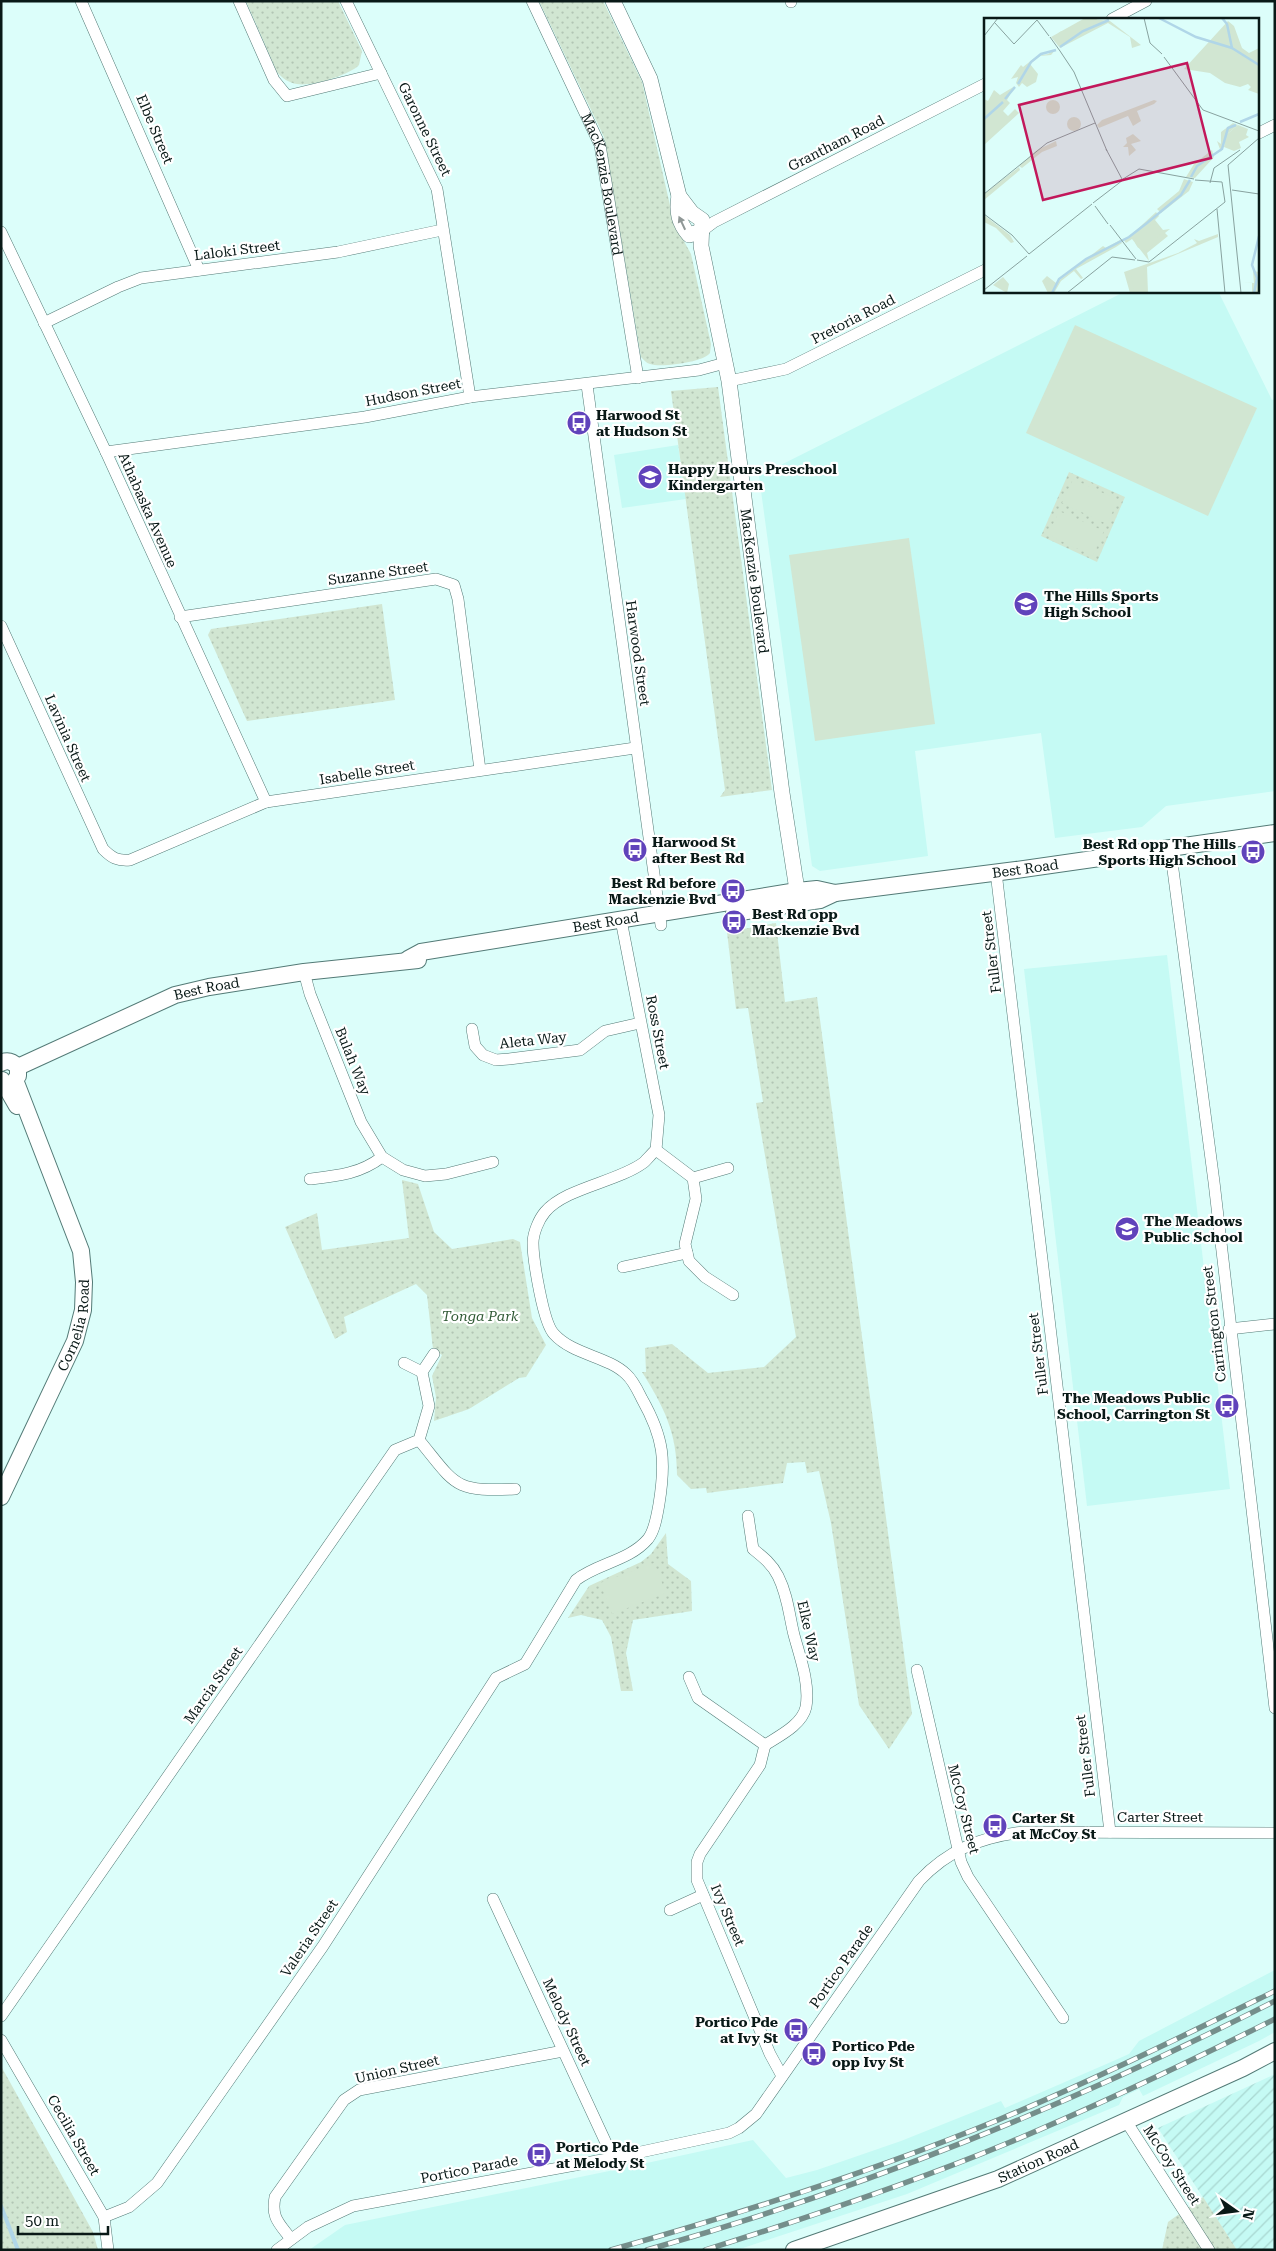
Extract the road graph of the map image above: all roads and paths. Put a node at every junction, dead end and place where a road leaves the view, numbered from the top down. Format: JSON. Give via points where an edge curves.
{"nodes":[{"id":1,"x":81,"y":1,"type":"edge"},
{"id":2,"x":239,"y":1,"type":"edge"},
{"id":3,"x":346,"y":1,"type":"edge"},
{"id":4,"x":532,"y":1,"type":"edge"},
{"id":5,"x":613,"y":1,"type":"edge"},
{"id":6,"x":1146,"y":1,"type":"edge"},
{"id":7,"x":1114,"y":18,"type":"edge"},
{"id":8,"x":381,"y":73,"type":"junction"},
{"id":9,"x":984,"y":85,"type":"edge"},
{"id":10,"x":1275,"y":125,"type":"edge"},
{"id":11,"x":1258,"y":134,"type":"edge"},
{"id":12,"x":442,"y":230,"type":"junction"},
{"id":13,"x":702,"y":231,"type":"junction"},
{"id":14,"x":1,"y":232,"type":"edge"},
{"id":15,"x":199,"y":270,"type":"junction"},
{"id":16,"x":984,"y":270,"type":"edge"},
{"id":17,"x":44,"y":323,"type":"junction"},
{"id":18,"x":725,"y":363,"type":"junction"},
{"id":19,"x":638,"y":378,"type":"junction"},
{"id":20,"x":729,"y":382,"type":"junction"},
{"id":21,"x":588,"y":385,"type":"junction"},
{"id":22,"x":470,"y":397,"type":"junction"},
{"id":23,"x":106,"y":452,"type":"junction"},
{"id":24,"x":180,"y":617,"type":"junction"},
{"id":25,"x":1,"y":626,"type":"edge"},
{"id":26,"x":636,"y":748,"type":"junction"},
{"id":27,"x":480,"y":770,"type":"junction"},
{"id":28,"x":266,"y":802,"type":"junction"},
{"id":29,"x":1275,"y":832,"type":"edge"},
{"id":30,"x":1170,"y":847,"type":"junction"},
{"id":31,"x":113,"y":859,"type":"joint"},
{"id":32,"x":996,"y":872,"type":"junction"},
{"id":33,"x":798,"y":897,"type":"junction"},
{"id":34,"x":661,"y":920,"type":"junction"},
{"id":35,"x":622,"y":926,"type":"junction"},
{"id":36,"x":304,"y":972,"type":"junction"},
{"id":37,"x":640,"y":1023,"type":"junction"},
{"id":38,"x":472,"y":1028,"type":"dead end"},
{"id":39,"x":7,"y":1069,"type":"edge"},
{"id":40,"x":656,"y":1150,"type":"junction"},
{"id":41,"x":382,"y":1157,"type":"junction"},
{"id":42,"x":493,"y":1162,"type":"dead end"},
{"id":43,"x":728,"y":1168,"type":"dead end"},
{"id":44,"x":310,"y":1178,"type":"dead end"},
{"id":45,"x":693,"y":1178,"type":"junction"},
{"id":46,"x":687,"y":1253,"type":"junction"},
{"id":47,"x":623,"y":1267,"type":"dead end"},
{"id":48,"x":733,"y":1294,"type":"dead end"},
{"id":49,"x":1275,"y":1324,"type":"edge"},
{"id":50,"x":1229,"y":1329,"type":"junction"},
{"id":51,"x":434,"y":1354,"type":"dead end"},
{"id":52,"x":404,"y":1364,"type":"dead end"},
{"id":53,"x":422,"y":1372,"type":"junction"},
{"id":54,"x":419,"y":1440,"type":"junction"},
{"id":55,"x":515,"y":1489,"type":"dead end"},
{"id":56,"x":1,"y":1497,"type":"edge"},
{"id":57,"x":748,"y":1516,"type":"dead end"},
{"id":58,"x":917,"y":1670,"type":"dead end"},
{"id":59,"x":689,"y":1677,"type":"dead end"},
{"id":60,"x":1275,"y":1708,"type":"edge"},
{"id":61,"x":765,"y":1745,"type":"junction"},
{"id":62,"x":1110,"y":1832,"type":"junction"},
{"id":63,"x":1275,"y":1833,"type":"edge"},
{"id":64,"x":957,"y":1849,"type":"junction"},
{"id":65,"x":703,"y":1895,"type":"junction"},
{"id":66,"x":493,"y":1899,"type":"dead end"},
{"id":67,"x":670,"y":1910,"type":"dead end"},
{"id":68,"x":1,"y":2016,"type":"edge"},
{"id":69,"x":1063,"y":2018,"type":"dead end"},
{"id":70,"x":1,"y":2040,"type":"edge"},
{"id":71,"x":564,"y":2051,"type":"junction"},
{"id":72,"x":1275,"y":2051,"type":"edge"},
{"id":73,"x":782,"y":2076,"type":"junction"},
{"id":74,"x":1126,"y":2121,"type":"junction"},
{"id":75,"x":613,"y":2158,"type":"junction"},
{"id":76,"x":104,"y":2217,"type":"junction"},
{"id":77,"x":291,"y":2239,"type":"junction"},
{"id":78,"x":108,"y":2250,"type":"edge"},
{"id":79,"x":277,"y":2250,"type":"edge"},
{"id":80,"x":794,"y":2250,"type":"edge"},
{"id":81,"x":1209,"y":2250,"type":"edge"}],
"edges":[{"from":1,"to":15,"type":"street","name":"Elbe Street"},
{"from":2,"to":8,"type":"street","via":[[274,80],[287,96]]},
{"from":3,"to":8,"type":"street","name":"Garonne Street"},
{"from":4,"to":19,"type":"street","name":"MacKenzie Boulevard","via":[[600,146]]},
{"from":5,"to":13,"type":"street","via":[[650,79],[679,196],[676,209],[682,226],[689,235]]},
{"from":6,"to":7,"type":"street"},
{"from":8,"to":12,"type":"street","name":"Garonne Street","via":[[437,189]]},
{"from":9,"to":13,"type":"street","name":"Grantham Road"},
{"from":10,"to":11,"type":"street"},
{"from":12,"to":15,"type":"street","name":"Laloki Street","via":[[338,252]]},
{"from":12,"to":22,"type":"street","name":"Garonne Street"},
{"from":13,"to":18,"type":"street","name":"MacKenzie Boulevard","via":[[701,246]]},
{"from":14,"to":17,"type":"street","name":"Athabaska Avenue"},
{"from":15,"to":17,"type":"street","name":"Laloki Street","via":[[154,275],[129,282]]},
{"from":16,"to":20,"type":"street","name":"Pretoria Road","via":[[786,369]]},
{"from":17,"to":23,"type":"street","name":"Athabaska Avenue"},
{"from":18,"to":19,"type":"street","name":"Hudson Street"},
{"from":18,"to":20,"type":"street","name":"MacKenzie Boulevard"},
{"from":19,"to":21,"type":"street","name":"Hudson Street"},
{"from":20,"to":33,"type":"street","name":"MacKenzie Boulevard"},
{"from":21,"to":22,"type":"street","name":"Hudson Street"},
{"from":21,"to":26,"type":"street","name":"Harwood Street"},
{"from":22,"to":23,"type":"street","name":"Hudson Street","via":[[365,417]]},
{"from":23,"to":24,"type":"street","name":"Athabaska Avenue"},
{"from":24,"to":27,"type":"street","name":"Suzanne Street","via":[[436,579],[454,585]]},
{"from":24,"to":28,"type":"street","name":"Athabaska Avenue"},
{"from":25,"to":31,"type":"street","name":"Lavinia Street","via":[[102,849]]},
{"from":26,"to":27,"type":"street","name":"Isabelle Street"},
{"from":26,"to":34,"type":"street","name":"Harwood Street"},
{"from":27,"to":28,"type":"street","name":"Isabelle Street"},
{"from":28,"to":31,"type":"street","name":"Isabelle Street","via":[[130,860]]},
{"from":29,"to":30,"type":"main road","name":"Best Road"},
{"from":30,"to":32,"type":"main road","name":"Best Road"},
{"from":30,"to":50,"type":"street","name":"Carrington Street","via":[[1214,1182]]},
{"from":32,"to":33,"type":"main road","name":"Best Road","via":[[835,893],[817,889]]},
{"from":32,"to":62,"type":"street","name":"Fuller Street"},
{"from":33,"to":34,"type":"main road","name":"Best Road"},
{"from":34,"to":35,"type":"main road","name":"Best Road"},
{"from":35,"to":36,"type":"main road","name":"Best Road","via":[[421,952],[408,959]]},
{"from":35,"to":37,"type":"street","name":"Ross Street"},
{"from":36,"to":39,"type":"main road","name":"Best Road","via":[[175,995]]},
{"from":36,"to":41,"type":"street","name":"Bulah Way","via":[[361,1122]]},
{"from":37,"to":38,"type":"street","name":"Aleta Way","via":[[605,1031],[580,1050],[508,1060],[483,1055],[475,1046]]},
{"from":37,"to":40,"type":"street","name":"Ross Street","via":[[659,1116]]},
{"from":39,"to":56,"type":"main road","name":"Cornelia Road","via":[[61,1195],[81,1251],[84,1282],[83,1310],[74,1344]]},
{"from":40,"to":45,"type":"street"},
{"from":40,"to":76,"type":"street","name":"Valeria Street","via":[[643,1163],[560,1200],[545,1212],[533,1242],[552,1333],[570,1347],[626,1374],[658,1428],[664,1463],[658,1512],[649,1538],[632,1552],[586,1572],[576,1580],[525,1664],[496,1678],[322,1946],[157,2183],[129,2207]]},
{"from":41,"to":42,"type":"street","name":"Bulah Way","via":[[403,1170],[425,1176]]},
{"from":41,"to":44,"type":"street","via":[[368,1168],[339,1176]]},
{"from":43,"to":45,"type":"street"},
{"from":45,"to":46,"type":"street","via":[[696,1199],[685,1244]]},
{"from":46,"to":47,"type":"street"},
{"from":46,"to":48,"type":"street","via":[[689,1261],[705,1277]]},
{"from":49,"to":50,"type":"street"},
{"from":50,"to":60,"type":"street","name":"Carrington Street"},
{"from":51,"to":53,"type":"street"},
{"from":52,"to":53,"type":"street"},
{"from":53,"to":54,"type":"street","via":[[429,1406]]},
{"from":54,"to":55,"type":"street","via":[[446,1474],[462,1486],[477,1490]]},
{"from":54,"to":68,"type":"street","name":"Marcia Street","via":[[395,1450]]},
{"from":57,"to":61,"type":"street","name":"Elke Way","via":[[753,1549],[770,1562],[789,1605],[805,1679],[806,1708],[796,1725]]},
{"from":58,"to":64,"type":"street","name":"McCoy Street"},
{"from":59,"to":61,"type":"street","via":[[698,1698]]},
{"from":61,"to":65,"type":"street","name":"Ivy Street","via":[[760,1765],[700,1854],[697,1880]]},
{"from":62,"to":63,"type":"street","name":"Carter Street"},
{"from":62,"to":64,"type":"street","name":"Carter Street","via":[[1023,1832],[989,1837]]},
{"from":64,"to":69,"type":"street","name":"McCoy Street","via":[[968,1877]]},
{"from":64,"to":73,"type":"street","name":"Portico Parade","via":[[920,1881]]},
{"from":65,"to":67,"type":"street"},
{"from":65,"to":73,"type":"street","name":"Ivy Street"},
{"from":66,"to":71,"type":"street","name":"Melody Street"},
{"from":70,"to":76,"type":"street","name":"Cecilia Street"},
{"from":71,"to":75,"type":"street","name":"Melody Street"},
{"from":71,"to":77,"type":"street","name":"Union Street","via":[[359,2090],[344,2100],[275,2197],[272,2210]]},
{"from":72,"to":74,"type":"main road","name":"Station Road"},
{"from":73,"to":75,"type":"street","name":"Portico Parade","via":[[756,2114],[740,2128]]},
{"from":74,"to":80,"type":"main road","name":"Station Road","via":[[998,2179]]},
{"from":74,"to":81,"type":"street","name":"McCoy Street"},
{"from":75,"to":77,"type":"street","name":"Portico Parade","via":[[353,2206],[308,2227]]},
{"from":76,"to":78,"type":"street","name":"Cecilia Street"},
{"from":77,"to":79,"type":"street","name":"Portico Parade"}]}
